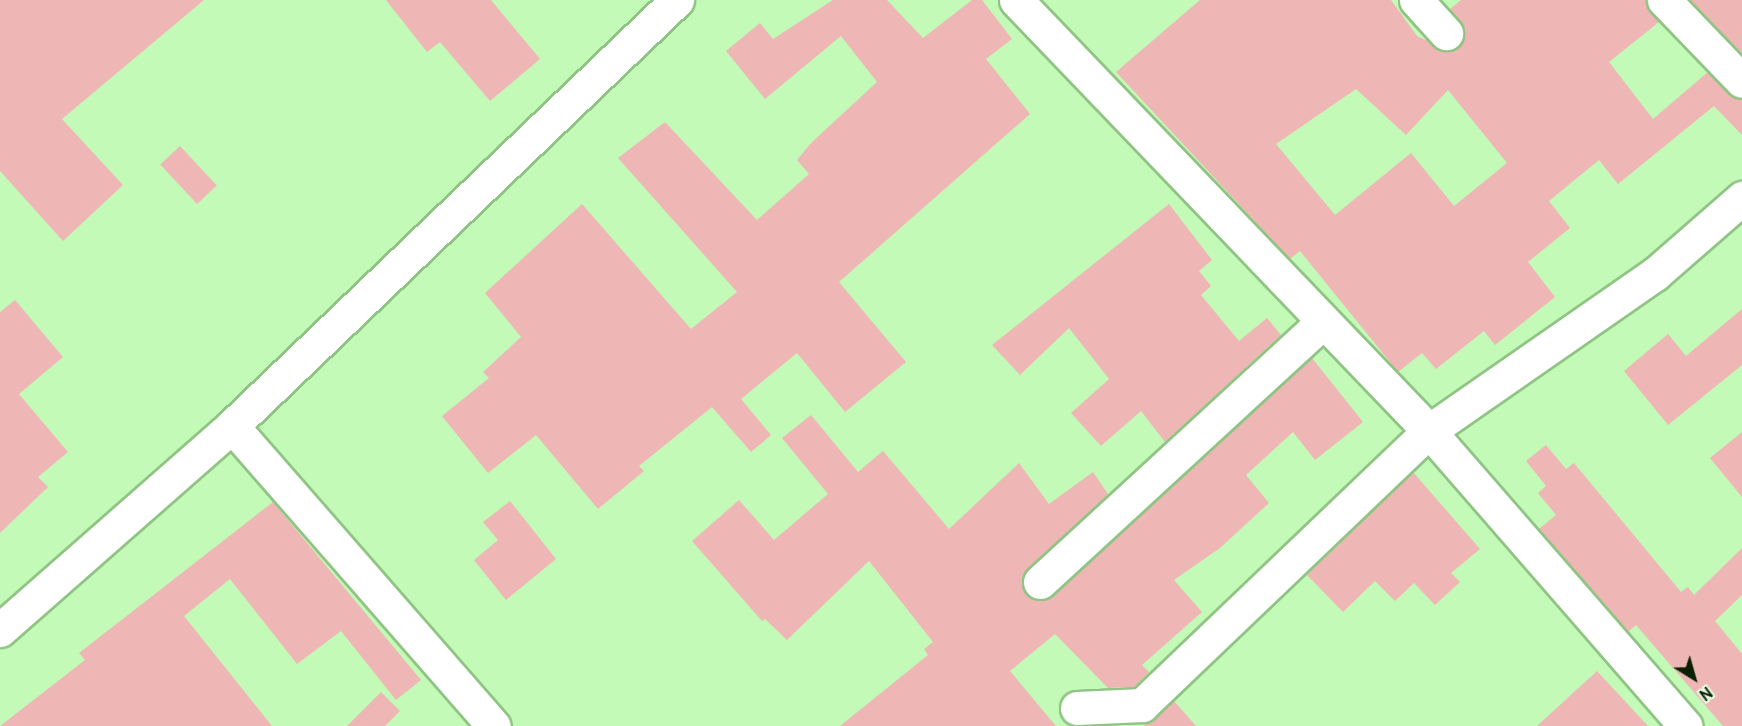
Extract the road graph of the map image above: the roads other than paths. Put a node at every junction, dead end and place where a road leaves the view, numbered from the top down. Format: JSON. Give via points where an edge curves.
{"nodes":[{"id":1,"x":677,"y":0,"type":"edge"},
{"id":2,"x":1016,"y":0,"type":"edge"},
{"id":3,"x":1416,"y":0,"type":"edge"},
{"id":4,"x":1664,"y":0,"type":"edge"},
{"id":5,"x":1446,"y":33,"type":"dead end"},
{"id":6,"x":1742,"y":81,"type":"edge"},
{"id":7,"x":1742,"y":198,"type":"edge"},
{"id":8,"x":1322,"y":323,"type":"junction"},
{"id":9,"x":232,"y":426,"type":"junction"},
{"id":10,"x":1429,"y":431,"type":"junction"},
{"id":11,"x":1040,"y":582,"type":"dead end"},
{"id":12,"x":0,"y":630,"type":"edge"},
{"id":13,"x":1077,"y":708,"type":"dead end"},
{"id":14,"x":494,"y":726,"type":"edge"},
{"id":15,"x":1685,"y":726,"type":"edge"}],
"edges":[{"from":1,"to":9,"type":"street"},
{"from":2,"to":8,"type":"street"},
{"from":3,"to":5,"type":"street"},
{"from":4,"to":6,"type":"street"},
{"from":7,"to":10,"type":"street","via":[[1655,274]]},
{"from":8,"to":10,"type":"street"},
{"from":8,"to":11,"type":"street"},
{"from":9,"to":12,"type":"street"},
{"from":9,"to":14,"type":"street"},
{"from":10,"to":13,"type":"street","via":[[1142,705]]},
{"from":10,"to":15,"type":"street"}]}
